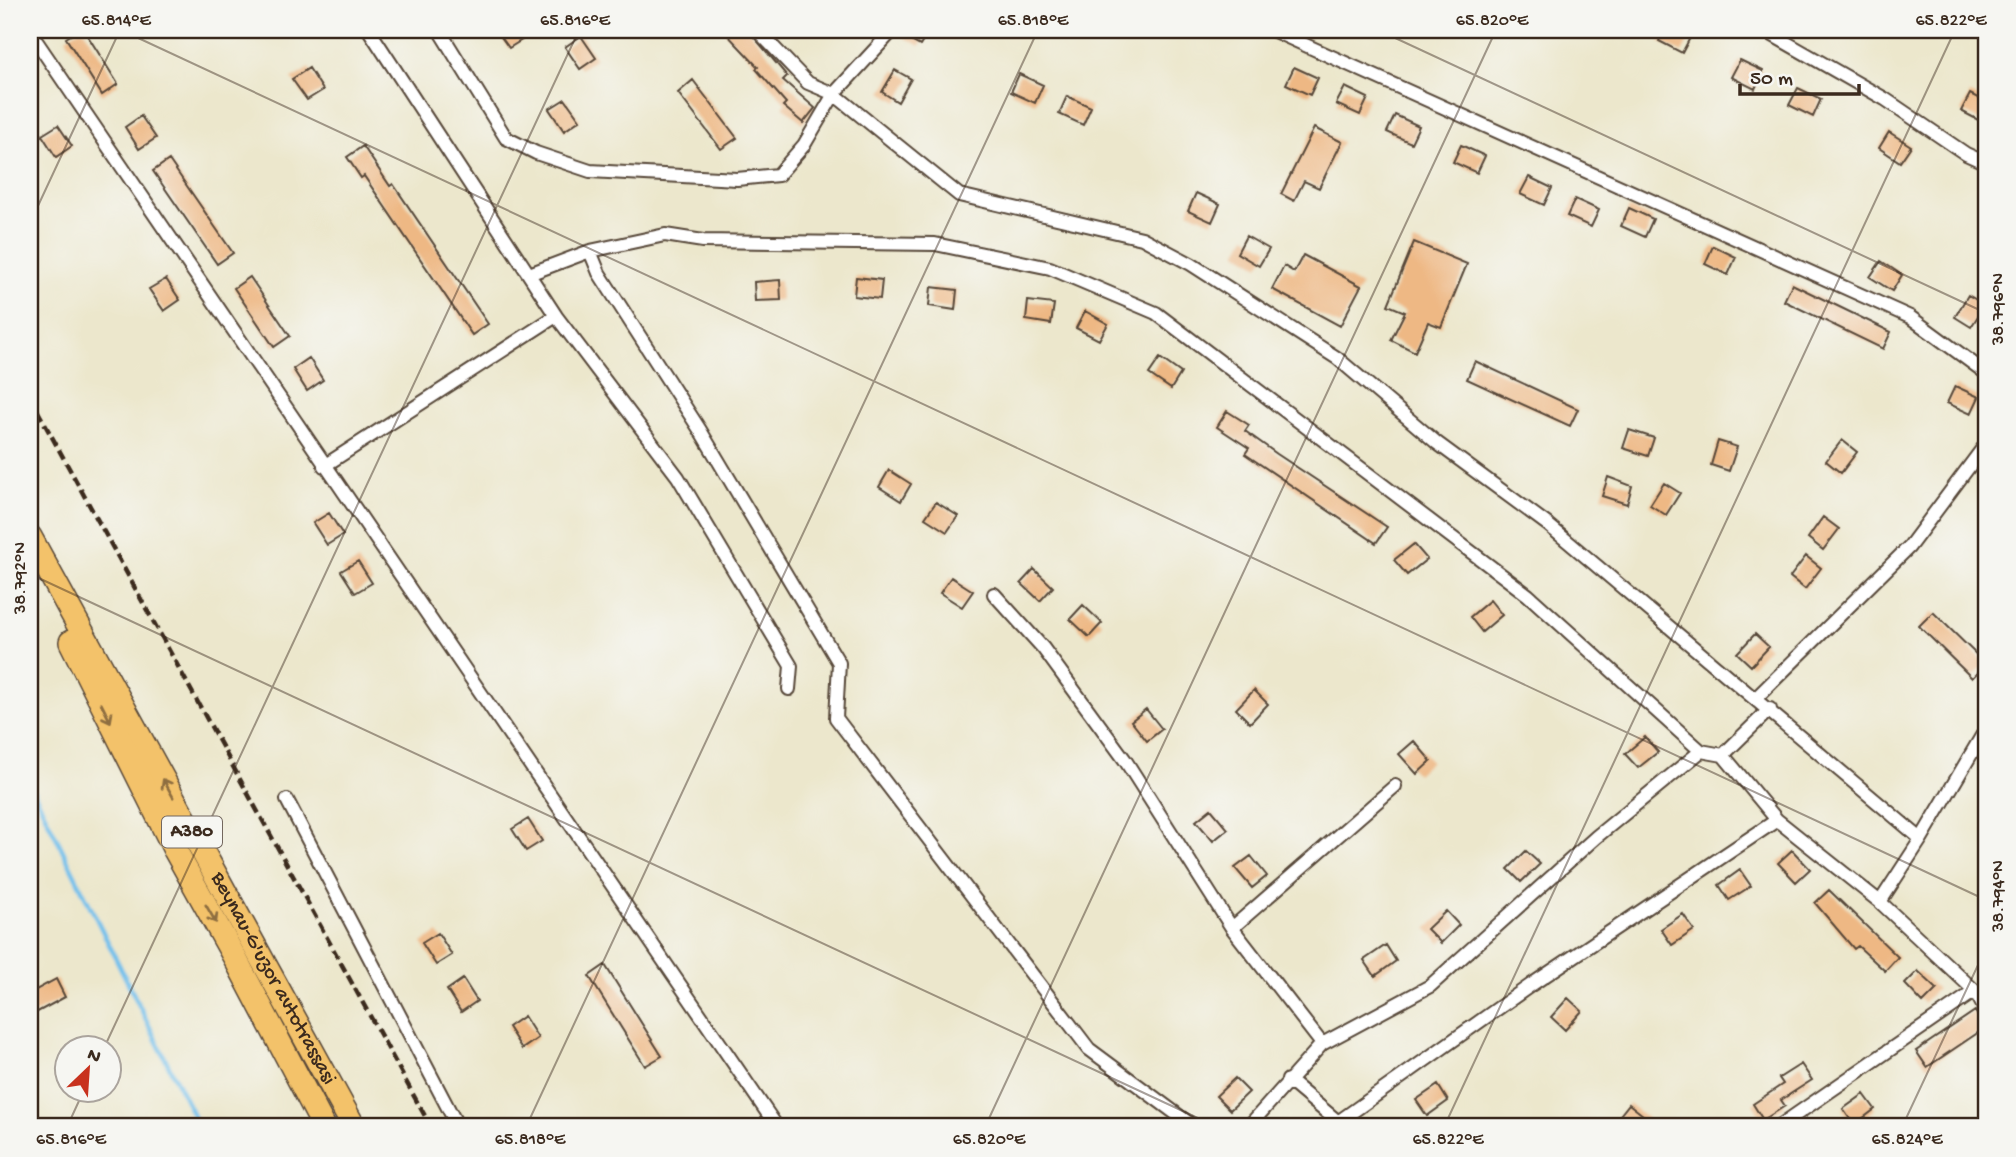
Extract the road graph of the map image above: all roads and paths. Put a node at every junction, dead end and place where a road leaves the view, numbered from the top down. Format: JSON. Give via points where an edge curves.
{"nodes":[{"id":1,"x":369,"y":30,"type":"edge"},
{"id":2,"x":439,"y":30,"type":"edge"},
{"id":3,"x":757,"y":30,"type":"edge"},
{"id":4,"x":893,"y":30,"type":"edge"},
{"id":5,"x":1272,"y":30,"type":"edge"},
{"id":6,"x":1764,"y":30,"type":"edge"},
{"id":7,"x":30,"y":32,"type":"edge"},
{"id":8,"x":834,"y":94,"type":"junction"},
{"id":9,"x":1986,"y":163,"type":"edge"},
{"id":10,"x":590,"y":251,"type":"junction"},
{"id":11,"x":529,"y":274,"type":"junction"},
{"id":12,"x":556,"y":316,"type":"junction"},
{"id":13,"x":1986,"y":373,"type":"edge"},
{"id":14,"x":1986,"y":444,"type":"edge"},
{"id":15,"x":324,"y":466,"type":"junction"},
{"id":16,"x":30,"y":537,"type":"edge"},
{"id":17,"x":30,"y":565,"type":"edge"},
{"id":18,"x":994,"y":594,"type":"dead end"},
{"id":19,"x":789,"y":689,"type":"dead end"},
{"id":20,"x":1757,"y":697,"type":"junction"},
{"id":21,"x":1770,"y":709,"type":"junction"},
{"id":22,"x":1986,"y":729,"type":"edge"},
{"id":23,"x":1701,"y":751,"type":"junction"},
{"id":24,"x":1723,"y":755,"type":"junction"},
{"id":25,"x":1395,"y":786,"type":"dead end"},
{"id":26,"x":287,"y":800,"type":"dead end"},
{"id":27,"x":1777,"y":820,"type":"junction"},
{"id":28,"x":1922,"y":839,"type":"junction"},
{"id":29,"x":1880,"y":902,"type":"junction"},
{"id":30,"x":1232,"y":928,"type":"junction"},
{"id":31,"x":1975,"y":991,"type":"junction"},
{"id":32,"x":1986,"y":1011,"type":"edge"},
{"id":33,"x":1322,"y":1044,"type":"junction"},
{"id":34,"x":1288,"y":1080,"type":"junction"},
{"id":35,"x":1334,"y":1124,"type":"edge"},
{"id":36,"x":324,"y":1127,"type":"edge"},
{"id":37,"x":354,"y":1127,"type":"edge"},
{"id":38,"x":458,"y":1127,"type":"edge"},
{"id":39,"x":777,"y":1127,"type":"edge"},
{"id":40,"x":1194,"y":1127,"type":"edge"},
{"id":41,"x":1248,"y":1127,"type":"edge"},
{"id":42,"x":1777,"y":1127,"type":"edge"}],
"edges":[{"from":1,"to":11,"type":"street"},
{"from":2,"to":8,"type":"street","via":[[506,138],[590,171],[737,179],[778,175],[804,145]]},
{"from":3,"to":8,"type":"street","via":[[808,83]]},
{"from":4,"to":8,"type":"street"},
{"from":5,"to":13,"type":"street","via":[[1910,317]]},
{"from":6,"to":9,"type":"street"},
{"from":7,"to":15,"type":"street"},
{"from":8,"to":20,"type":"street","via":[[959,195],[1142,238],[1326,351]]},
{"from":10,"to":11,"type":"street"},
{"from":10,"to":23,"type":"street","via":[[665,235],[703,241],[935,244],[1050,268],[1156,313],[1528,595]]},
{"from":10,"to":40,"type":"street","via":[[599,273],[700,430],[839,663],[836,718],[1089,1049]]},
{"from":11,"to":12,"type":"street"},
{"from":12,"to":15,"type":"street"},
{"from":12,"to":19,"type":"street","via":[[678,477],[791,666]]},
{"from":14,"to":20,"type":"street","via":[[1909,547]]},
{"from":15,"to":39,"type":"street"},
{"from":37,"to":16,"type":"highway","name":"Beynau-G'uzor avtotrassasi","number":"A380","one_way":true},
{"from":17,"to":36,"type":"highway","name":"Beynau-G'uzor avtotrassasi","number":"A380","one_way":true,"via":[[175,850]]},
{"from":18,"to":30,"type":"street","via":[[1042,648],[1125,760]]},
{"from":20,"to":21,"type":"street"},
{"from":21,"to":24,"type":"street"},
{"from":21,"to":28,"type":"street"},
{"from":22,"to":28,"type":"street"},
{"from":23,"to":24,"type":"street"},
{"from":23,"to":33,"type":"street","via":[[1595,837],[1430,986]]},
{"from":24,"to":27,"type":"street"},
{"from":25,"to":30,"type":"street"},
{"from":26,"to":38,"type":"street"},
{"from":27,"to":29,"type":"street"},
{"from":27,"to":35,"type":"street"},
{"from":28,"to":29,"type":"street"},
{"from":29,"to":31,"type":"street"},
{"from":30,"to":33,"type":"street"},
{"from":31,"to":32,"type":"street"},
{"from":31,"to":42,"type":"street"},
{"from":33,"to":34,"type":"street"},
{"from":34,"to":35,"type":"street"},
{"from":34,"to":41,"type":"street"}]}
